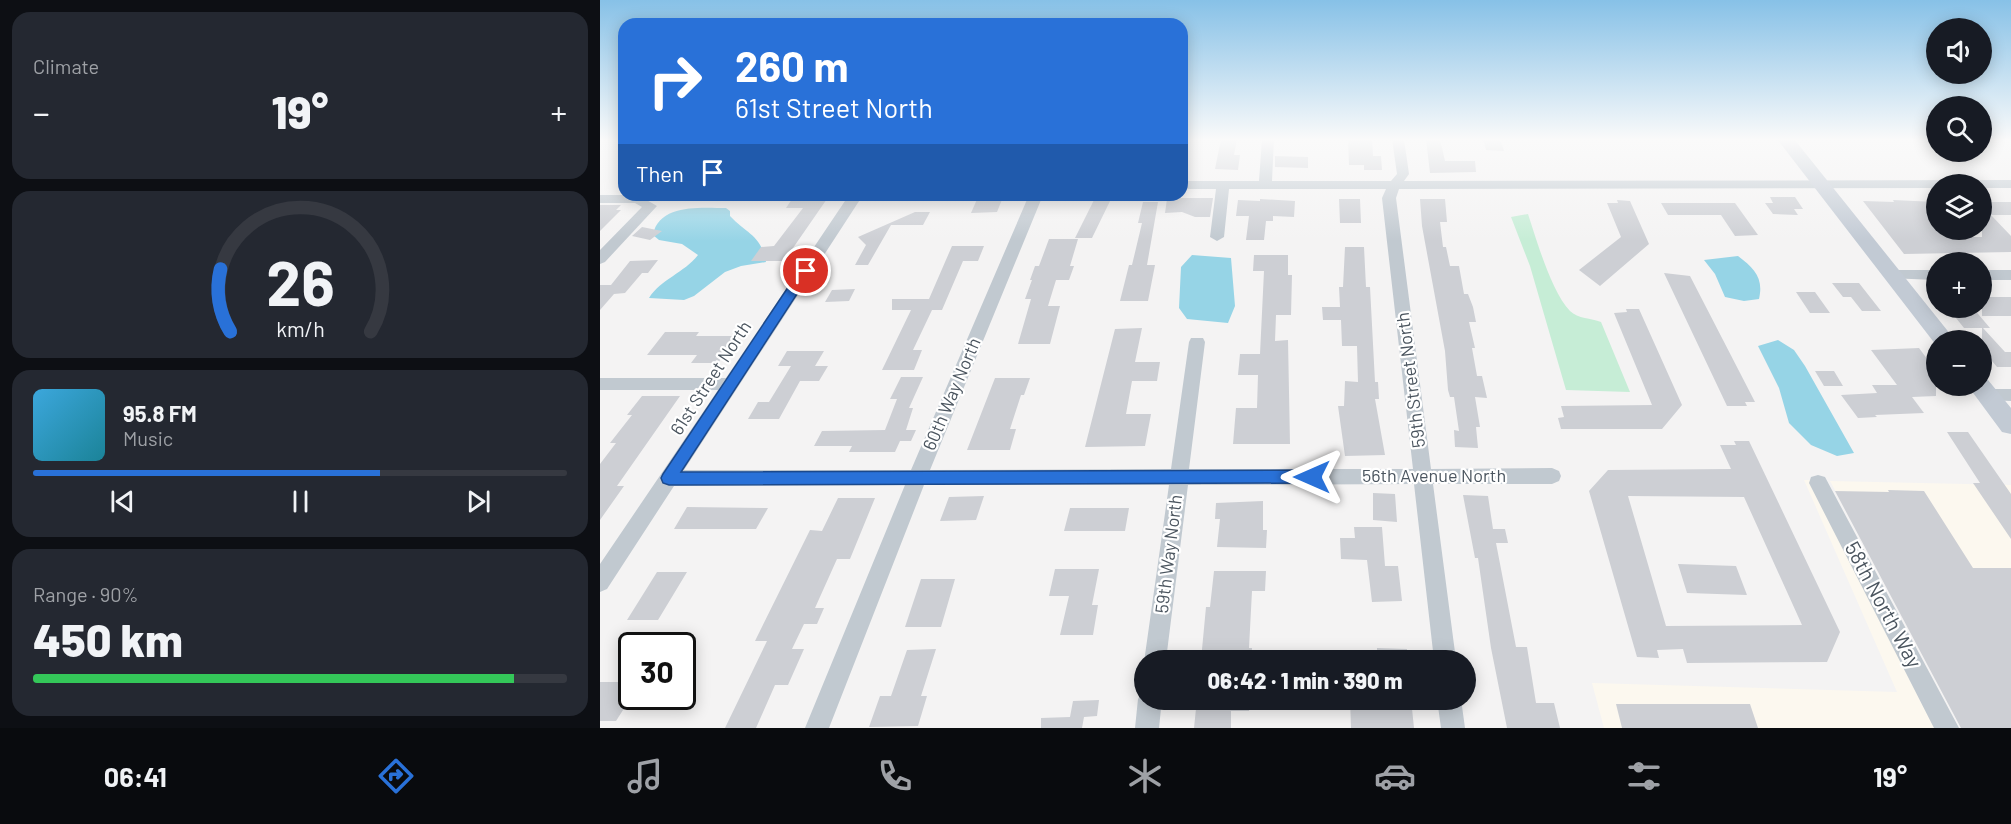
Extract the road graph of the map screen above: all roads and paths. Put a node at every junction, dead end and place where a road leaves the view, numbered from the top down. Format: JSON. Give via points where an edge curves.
{"nodes":[{"id":1,"x":1266,"y":173,"type":"edge"},
{"id":2,"x":1403,"y":173,"type":"edge"},
{"id":3,"x":1812,"y":173,"type":"edge"},
{"id":4,"x":1821,"y":184,"type":"junction"},
{"id":5,"x":2011,"y":184,"type":"edge"},
{"id":6,"x":1188,"y":185,"type":"edge"},
{"id":7,"x":1223,"y":185,"type":"junction"},
{"id":8,"x":1265,"y":186,"type":"junction"},
{"id":9,"x":1394,"y":186,"type":"junction"},
{"id":10,"x":600,"y":199,"type":"edge"},
{"id":11,"x":618,"y":199,"type":"edge"},
{"id":12,"x":641,"y":201,"type":"edge"},
{"id":13,"x":852,"y":201,"type":"edge"},
{"id":14,"x":1033,"y":201,"type":"edge"},
{"id":15,"x":1217,"y":237,"type":"dead end"},
{"id":16,"x":600,"y":259,"type":"edge"},
{"id":17,"x":1926,"y":274,"type":"edge"},
{"id":18,"x":1992,"y":274,"type":"edge"},
{"id":19,"x":2011,"y":274,"type":"edge"},
{"id":20,"x":1892,"y":275,"type":"junction"},
{"id":21,"x":1936,"y":330,"type":"edge"},
{"id":22,"x":1197,"y":342,"type":"dead end"},
{"id":23,"x":600,"y":384,"type":"edge"},
{"id":24,"x":730,"y":384,"type":"junction"},
{"id":25,"x":1992,"y":391,"type":"edge"},
{"id":26,"x":2011,"y":395,"type":"edge"},
{"id":27,"x":1989,"y":396,"type":"edge"},
{"id":28,"x":2011,"y":425,"type":"edge"},
{"id":29,"x":1423,"y":476,"type":"junction"},
{"id":30,"x":1552,"y":476,"type":"dead end"},
{"id":31,"x":917,"y":477,"type":"junction"},
{"id":32,"x":1179,"y":477,"type":"junction"},
{"id":33,"x":669,"y":478,"type":"junction"},
{"id":34,"x":1818,"y":483,"type":"dead end"},
{"id":35,"x":600,"y":582,"type":"edge"},
{"id":36,"x":1156,"y":650,"type":"edge"},
{"id":37,"x":1444,"y":650,"type":"edge"},
{"id":38,"x":1149,"y":710,"type":"edge"},
{"id":39,"x":1451,"y":710,"type":"edge"},
{"id":40,"x":817,"y":728,"type":"edge"},
{"id":41,"x":1147,"y":728,"type":"edge"},
{"id":42,"x":1453,"y":728,"type":"edge"},
{"id":43,"x":1947,"y":728,"type":"edge"}],
"edges":[{"from":1,"to":8,"type":"street"},
{"from":2,"to":9,"type":"street","name":"59th Street North"},
{"from":3,"to":4,"type":"street"},
{"from":4,"to":5,"type":"street"},
{"from":4,"to":9,"type":"street"},
{"from":4,"to":20,"type":"street"},
{"from":6,"to":7,"type":"street"},
{"from":7,"to":8,"type":"street"},
{"from":7,"to":15,"type":"street"},
{"from":8,"to":9,"type":"street"},
{"from":9,"to":29,"type":"street","name":"59th Street North","via":[[1389,198]]},
{"from":10,"to":11,"type":"street"},
{"from":12,"to":16,"type":"street","via":[[650,206]]},
{"from":13,"to":24,"type":"street","name":"61st Street North"},
{"from":14,"to":31,"type":"street","name":"60th Way North"},
{"from":17,"to":20,"type":"street"},
{"from":18,"to":19,"type":"street"},
{"from":20,"to":21,"type":"street"},
{"from":22,"to":32,"type":"street","name":"59th Way North"},
{"from":23,"to":24,"type":"street"},
{"from":24,"to":33,"type":"street","name":"61st Street North"},
{"from":25,"to":26,"type":"street"},
{"from":27,"to":28,"type":"street"},
{"from":29,"to":30,"type":"street","name":"56th Avenue North"},
{"from":29,"to":32,"type":"street","name":"56th Avenue North"},
{"from":29,"to":37,"type":"street","name":"59th Street North"},
{"from":31,"to":32,"type":"street","name":"56th Avenue North"},
{"from":31,"to":33,"type":"street","name":"56th Avenue North"},
{"from":31,"to":40,"type":"street","name":"60th Way North"},
{"from":32,"to":36,"type":"street","name":"59th Way North"},
{"from":33,"to":35,"type":"street","name":"61st Street North"},
{"from":34,"to":43,"type":"street","name":"58th North Way"},
{"from":38,"to":41,"type":"street"},
{"from":39,"to":42,"type":"street"}]}
